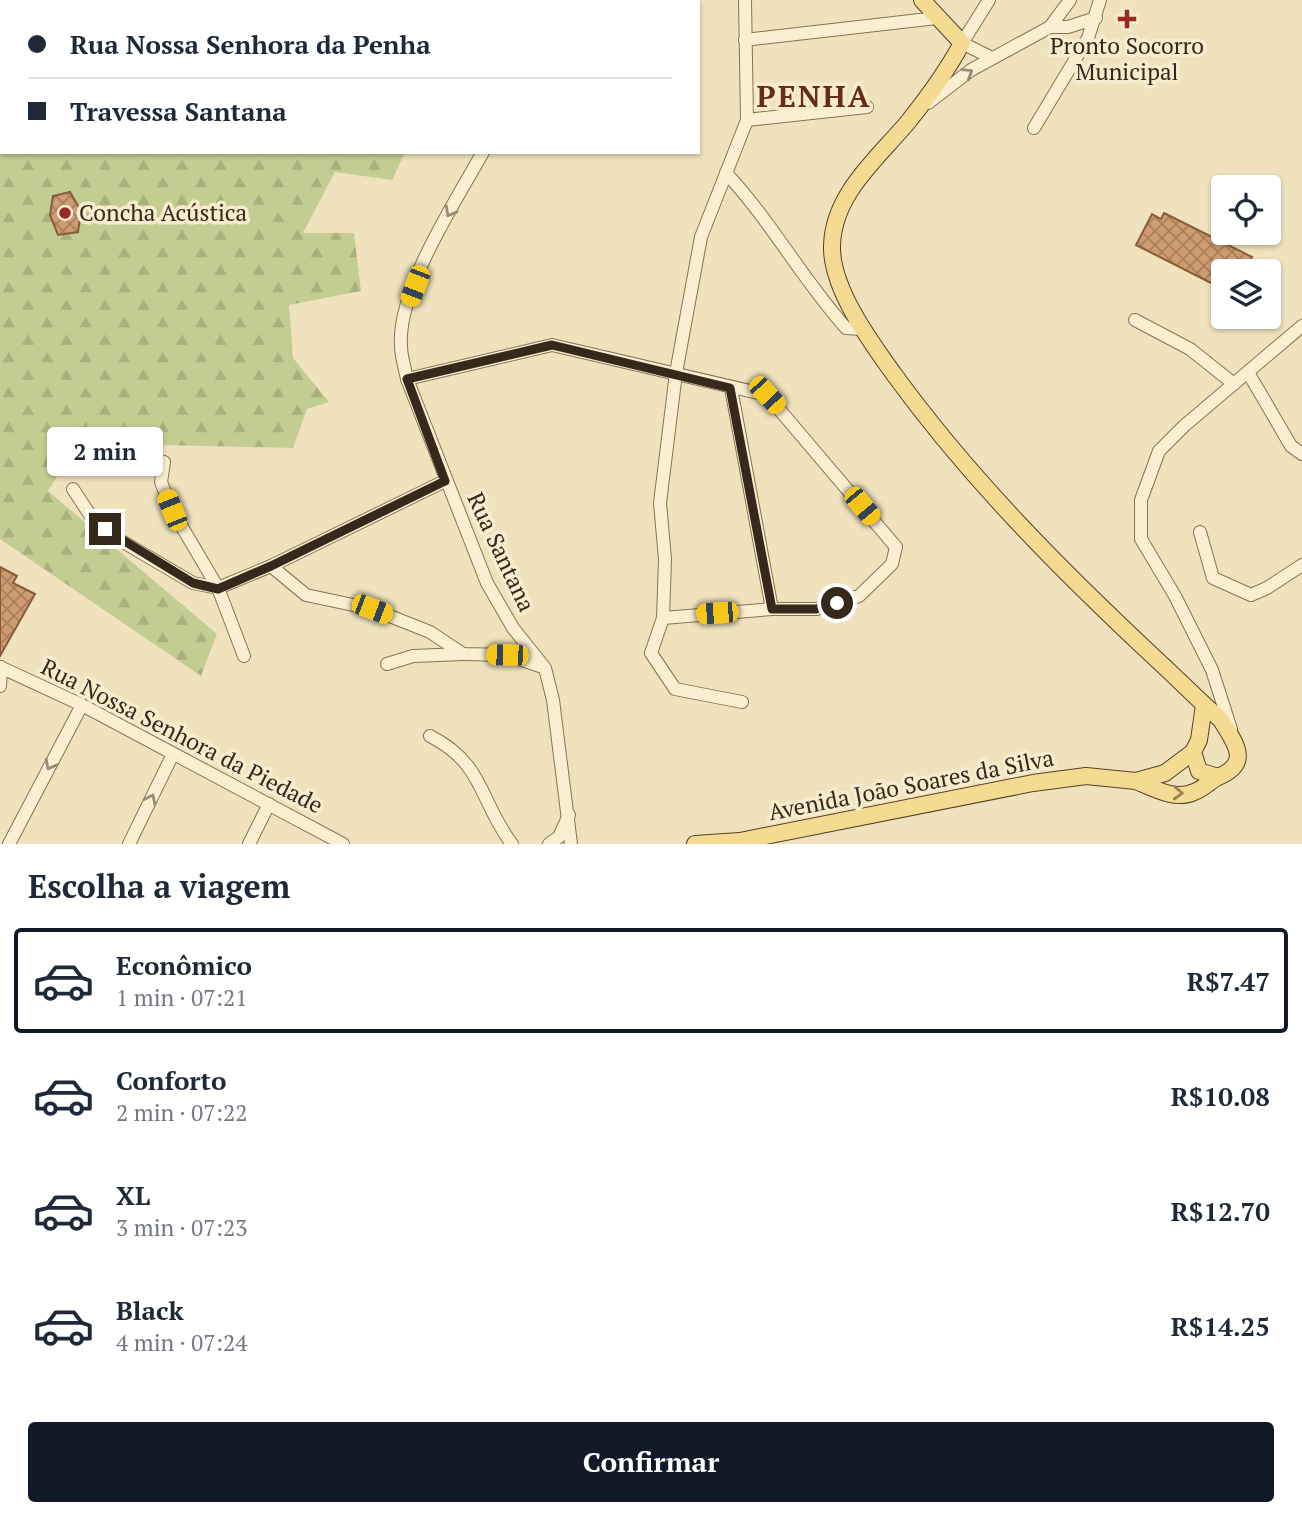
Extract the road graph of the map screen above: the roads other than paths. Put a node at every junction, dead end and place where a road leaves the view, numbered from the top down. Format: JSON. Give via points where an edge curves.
{"nodes":[{"id":1,"x":746,"y":0,"type":"edge"},
{"id":2,"x":922,"y":0,"type":"edge"},
{"id":3,"x":989,"y":0,"type":"edge"},
{"id":4,"x":1070,"y":0,"type":"edge"},
{"id":5,"x":1100,"y":0,"type":"edge"},
{"id":6,"x":937,"y":18,"type":"junction"},
{"id":7,"x":1096,"y":18,"type":"junction"},
{"id":8,"x":1050,"y":27,"type":"junction"},
{"id":9,"x":745,"y":40,"type":"junction"},
{"id":10,"x":962,"y":43,"type":"junction"},
{"id":11,"x":992,"y":58,"type":"junction"},
{"id":12,"x":867,"y":107,"type":"dead end"},
{"id":13,"x":747,"y":120,"type":"junction"},
{"id":14,"x":909,"y":121,"type":"junction"},
{"id":15,"x":1034,"y":128,"type":"dead end"},
{"id":16,"x":482,"y":154,"type":"edge"},
{"id":17,"x":726,"y":173,"type":"junction"},
{"id":18,"x":1135,"y":320,"type":"dead end"},
{"id":19,"x":1302,"y":326,"type":"edge"},
{"id":20,"x":861,"y":329,"type":"junction"},
{"id":21,"x":676,"y":373,"type":"junction"},
{"id":22,"x":1249,"y":374,"type":"junction"},
{"id":23,"x":407,"y":379,"type":"junction"},
{"id":24,"x":1234,"y":384,"type":"junction"},
{"id":25,"x":730,"y":388,"type":"junction"},
{"id":26,"x":1302,"y":454,"type":"edge"},
{"id":27,"x":164,"y":462,"type":"dead end"},
{"id":28,"x":445,"y":481,"type":"junction"},
{"id":29,"x":73,"y":489,"type":"dead end"},
{"id":30,"x":1200,"y":532,"type":"dead end"},
{"id":31,"x":1302,"y":565,"type":"edge"},
{"id":32,"x":271,"y":566,"type":"junction"},
{"id":33,"x":218,"y":589,"type":"junction"},
{"id":34,"x":772,"y":609,"type":"junction"},
{"id":35,"x":663,"y":618,"type":"junction"},
{"id":36,"x":463,"y":654,"type":"junction"},
{"id":37,"x":244,"y":656,"type":"dead end"},
{"id":38,"x":387,"y":664,"type":"dead end"},
{"id":39,"x":1,"y":667,"type":"edge"},
{"id":40,"x":545,"y":668,"type":"junction"},
{"id":41,"x":0,"y":686,"type":"edge"},
{"id":42,"x":1219,"y":691,"type":"junction"},
{"id":43,"x":742,"y":702,"type":"dead end"},
{"id":44,"x":82,"y":705,"type":"junction"},
{"id":45,"x":1204,"y":705,"type":"junction"},
{"id":46,"x":430,"y":736,"type":"dead end"},
{"id":47,"x":1236,"y":744,"type":"junction"},
{"id":48,"x":1196,"y":746,"type":"junction"},
{"id":49,"x":173,"y":754,"type":"junction"},
{"id":50,"x":1218,"y":777,"type":"junction"},
{"id":51,"x":1136,"y":781,"type":"junction"},
{"id":52,"x":269,"y":804,"type":"junction"},
{"id":53,"x":569,"y":815,"type":"junction"},
{"id":54,"x":9,"y":844,"type":"edge"},
{"id":55,"x":129,"y":844,"type":"edge"},
{"id":56,"x":249,"y":844,"type":"edge"},
{"id":57,"x":343,"y":844,"type":"edge"},
{"id":58,"x":512,"y":844,"type":"edge"},
{"id":59,"x":549,"y":844,"type":"edge"},
{"id":60,"x":571,"y":844,"type":"edge"},
{"id":61,"x":695,"y":844,"type":"edge"}],
"edges":[{"from":1,"to":9,"type":"street"},
{"from":2,"to":6,"type":"main road"},
{"from":3,"to":10,"type":"street"},
{"from":4,"to":8,"type":"street"},
{"from":5,"to":7,"type":"street"},
{"from":6,"to":9,"type":"street"},
{"from":6,"to":10,"type":"main road"},
{"from":7,"to":8,"type":"street","via":[[1080,25]]},
{"from":7,"to":15,"type":"street"},
{"from":8,"to":11,"type":"street"},
{"from":9,"to":13,"type":"street"},
{"from":10,"to":11,"type":"street"},
{"from":10,"to":14,"type":"main road"},
{"from":14,"to":11,"type":"street","one_way":true,"via":[[950,85]]},
{"from":12,"to":13,"type":"street"},
{"from":13,"to":17,"type":"street"},
{"from":14,"to":20,"type":"main road","via":[[854,184],[840,212],[832,247],[841,285]]},
{"from":16,"to":23,"type":"street","name":"Rua Santana","one_way":true,"via":[[432,243],[407,307],[400,345]]},
{"from":17,"to":20,"type":"street","via":[[754,203],[846,328]]},
{"from":17,"to":21,"type":"street","via":[[701,237]]},
{"from":18,"to":24,"type":"street","via":[[1190,349]]},
{"from":19,"to":22,"type":"street"},
{"from":20,"to":45,"type":"main road","via":[[928,421],[1008,515]]},
{"from":21,"to":23,"type":"street","via":[[552,345]]},
{"from":21,"to":25,"type":"street"},
{"from":21,"to":35,"type":"street","via":[[660,503],[665,559]]},
{"from":22,"to":24,"type":"street"},
{"from":22,"to":26,"type":"street","via":[[1291,446]]},
{"from":23,"to":28,"type":"street","name":"Rua Santana"},
{"from":24,"to":42,"type":"street","via":[[1159,451],[1141,500],[1141,539],[1175,596]]},
{"from":25,"to":34,"type":"street"},
{"from":25,"to":34,"type":"street","via":[[767,395],[895,547],[892,564],[859,596],[816,609]]},
{"from":27,"to":33,"type":"street","via":[[161,482],[172,510]]},
{"from":28,"to":32,"type":"street"},
{"from":28,"to":40,"type":"street","name":"Rua Santana","via":[[487,583],[513,628]]},
{"from":29,"to":33,"type":"street","via":[[92,518],[118,539],[193,583]]},
{"from":30,"to":31,"type":"street","via":[[1213,578],[1244,594],[1258,593]]},
{"from":32,"to":33,"type":"street"},
{"from":32,"to":36,"type":"street","via":[[306,595],[372,609],[430,632]]},
{"from":33,"to":37,"type":"street"},
{"from":34,"to":35,"type":"street"},
{"from":35,"to":43,"type":"street","via":[[652,653],[675,689]]},
{"from":36,"to":38,"type":"street","via":[[413,656]]},
{"from":36,"to":40,"type":"street","via":[[507,655]]},
{"from":39,"to":41,"type":"street"},
{"from":39,"to":44,"type":"street","name":"Rua Nossa Senhora da Piedade"},
{"from":40,"to":53,"type":"street","name":"Rua Santana","via":[[554,700]]},
{"from":42,"to":45,"type":"street","via":[[1212,703]]},
{"from":42,"to":47,"type":"street"},
{"from":44,"to":49,"type":"street","name":"Rua Nossa Senhora da Piedade"},
{"from":44,"to":54,"type":"street","one_way":true},
{"from":45,"to":47,"type":"main road","via":[[1221,720]]},
{"from":45,"to":48,"type":"main road"},
{"from":46,"to":58,"type":"street","via":[[453,748],[473,770]]},
{"from":47,"to":48,"type":"main road","via":[[1222,733],[1205,735]]},
{"from":47,"to":50,"type":"main road","name":"Avenida João Soares da Silva","via":[[1234,768]]},
{"from":48,"to":50,"type":"main road","via":[[1199,771]]},
{"from":48,"to":51,"type":"main road","name":"Avenida João Soares da Silva","via":[[1165,773]]},
{"from":49,"to":52,"type":"street","name":"Rua Nossa Senhora da Piedade"},
{"from":55,"to":49,"type":"street","one_way":true},
{"from":51,"to":50,"type":"main road","name":"Avenida João Soares da Silva","one_way":true,"via":[[1182,795],[1194,793]]},
{"from":51,"to":61,"type":"main road","name":"Avenida João Soares da Silva","via":[[1086,776],[1032,783],[740,841]]},
{"from":52,"to":56,"type":"street"},
{"from":52,"to":57,"type":"street","name":"Rua Nossa Senhora da Piedade"},
{"from":53,"to":59,"type":"street","via":[[559,837]]},
{"from":53,"to":60,"type":"street","name":"Rua Santana"}]}
